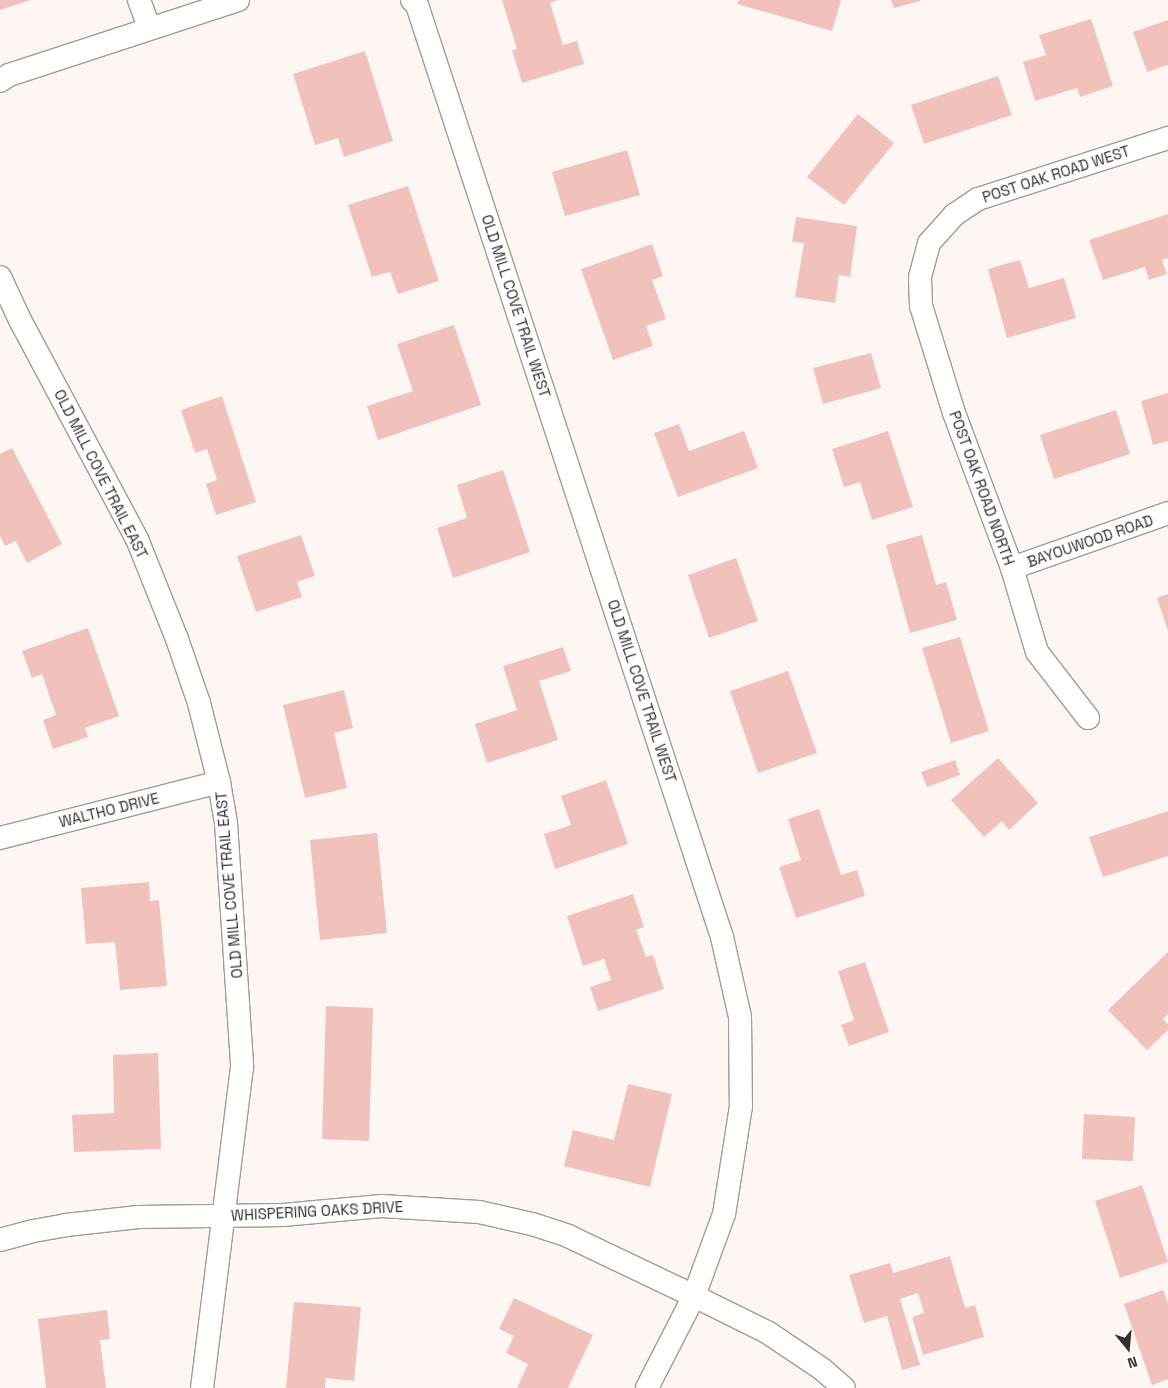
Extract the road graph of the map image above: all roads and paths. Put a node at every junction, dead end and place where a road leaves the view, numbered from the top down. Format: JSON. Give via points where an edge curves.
{"nodes":[{"id":1,"x":139,"y":0,"type":"edge"},
{"id":2,"x":238,"y":0,"type":"edge"},
{"id":3,"x":412,"y":0,"type":"edge"},
{"id":4,"x":197,"y":6,"type":"edge"},
{"id":5,"x":149,"y":28,"type":"junction"},
{"id":6,"x":0,"y":81,"type":"edge"},
{"id":7,"x":1168,"y":138,"type":"edge"},
{"id":8,"x":929,"y":243,"type":"joint"},
{"id":9,"x":0,"y":277,"type":"edge"},
{"id":10,"x":1168,"y":513,"type":"edge"},
{"id":11,"x":1012,"y":568,"type":"junction"},
{"id":12,"x":1088,"y":718,"type":"dead end"},
{"id":13,"x":219,"y":782,"type":"junction"},
{"id":14,"x":0,"y":838,"type":"edge"},
{"id":15,"x":223,"y":1215,"type":"junction"},
{"id":16,"x":0,"y":1240,"type":"edge"},
{"id":17,"x":694,"y":1296,"type":"junction"},
{"id":18,"x":202,"y":1388,"type":"edge"},
{"id":19,"x":648,"y":1388,"type":"edge"},
{"id":20,"x":844,"y":1388,"type":"edge"}],
"edges":[{"from":1,"to":5,"type":"street"},
{"from":2,"to":4,"type":"street"},
{"from":3,"to":17,"type":"street","name":"OLD MILL COVE TRAIL WEST","via":[[420,14],[719,928],[738,1008],[740,1106],[726,1204]]},
{"from":4,"to":5,"type":"street"},
{"from":5,"to":6,"type":"street","via":[[9,75]]},
{"from":7,"to":8,"type":"street","name":"POST OAK ROAD WEST","via":[[978,198],[954,215]]},
{"from":8,"to":11,"type":"street","name":"POST OAK ROAD NORTH","via":[[920,277],[921,306],[954,413]]},
{"from":9,"to":13,"type":"street","name":"OLD MILL COVE TRAIL EAST","via":[[137,539],[199,703]]},
{"from":10,"to":11,"type":"street","name":"BAYOUWOOD ROAD"},
{"from":11,"to":12,"type":"street","name":"POST OAK ROAD NORTH","via":[[1036,652]]},
{"from":13,"to":14,"type":"street","name":"WALTHO DRIVE"},
{"from":13,"to":15,"type":"street","name":"OLD MILL COVE TRAIL EAST","via":[[226,823],[242,1067]]},
{"from":15,"to":16,"type":"street","name":"WHISPERING OAKS DRIVE","via":[[139,1217],[66,1225]]},
{"from":15,"to":17,"type":"street","name":"WHISPERING OAKS DRIVE","via":[[283,1215],[382,1206],[479,1212],[568,1236]]},
{"from":15,"to":18,"type":"street","name":"OLD MILL COVE TRAIL EAST"},
{"from":17,"to":19,"type":"street","name":"OLD MILL COVE TRAIL WEST"},
{"from":17,"to":20,"type":"street","name":"WHISPERING OAKS DRIVE","via":[[767,1332]]}]}
